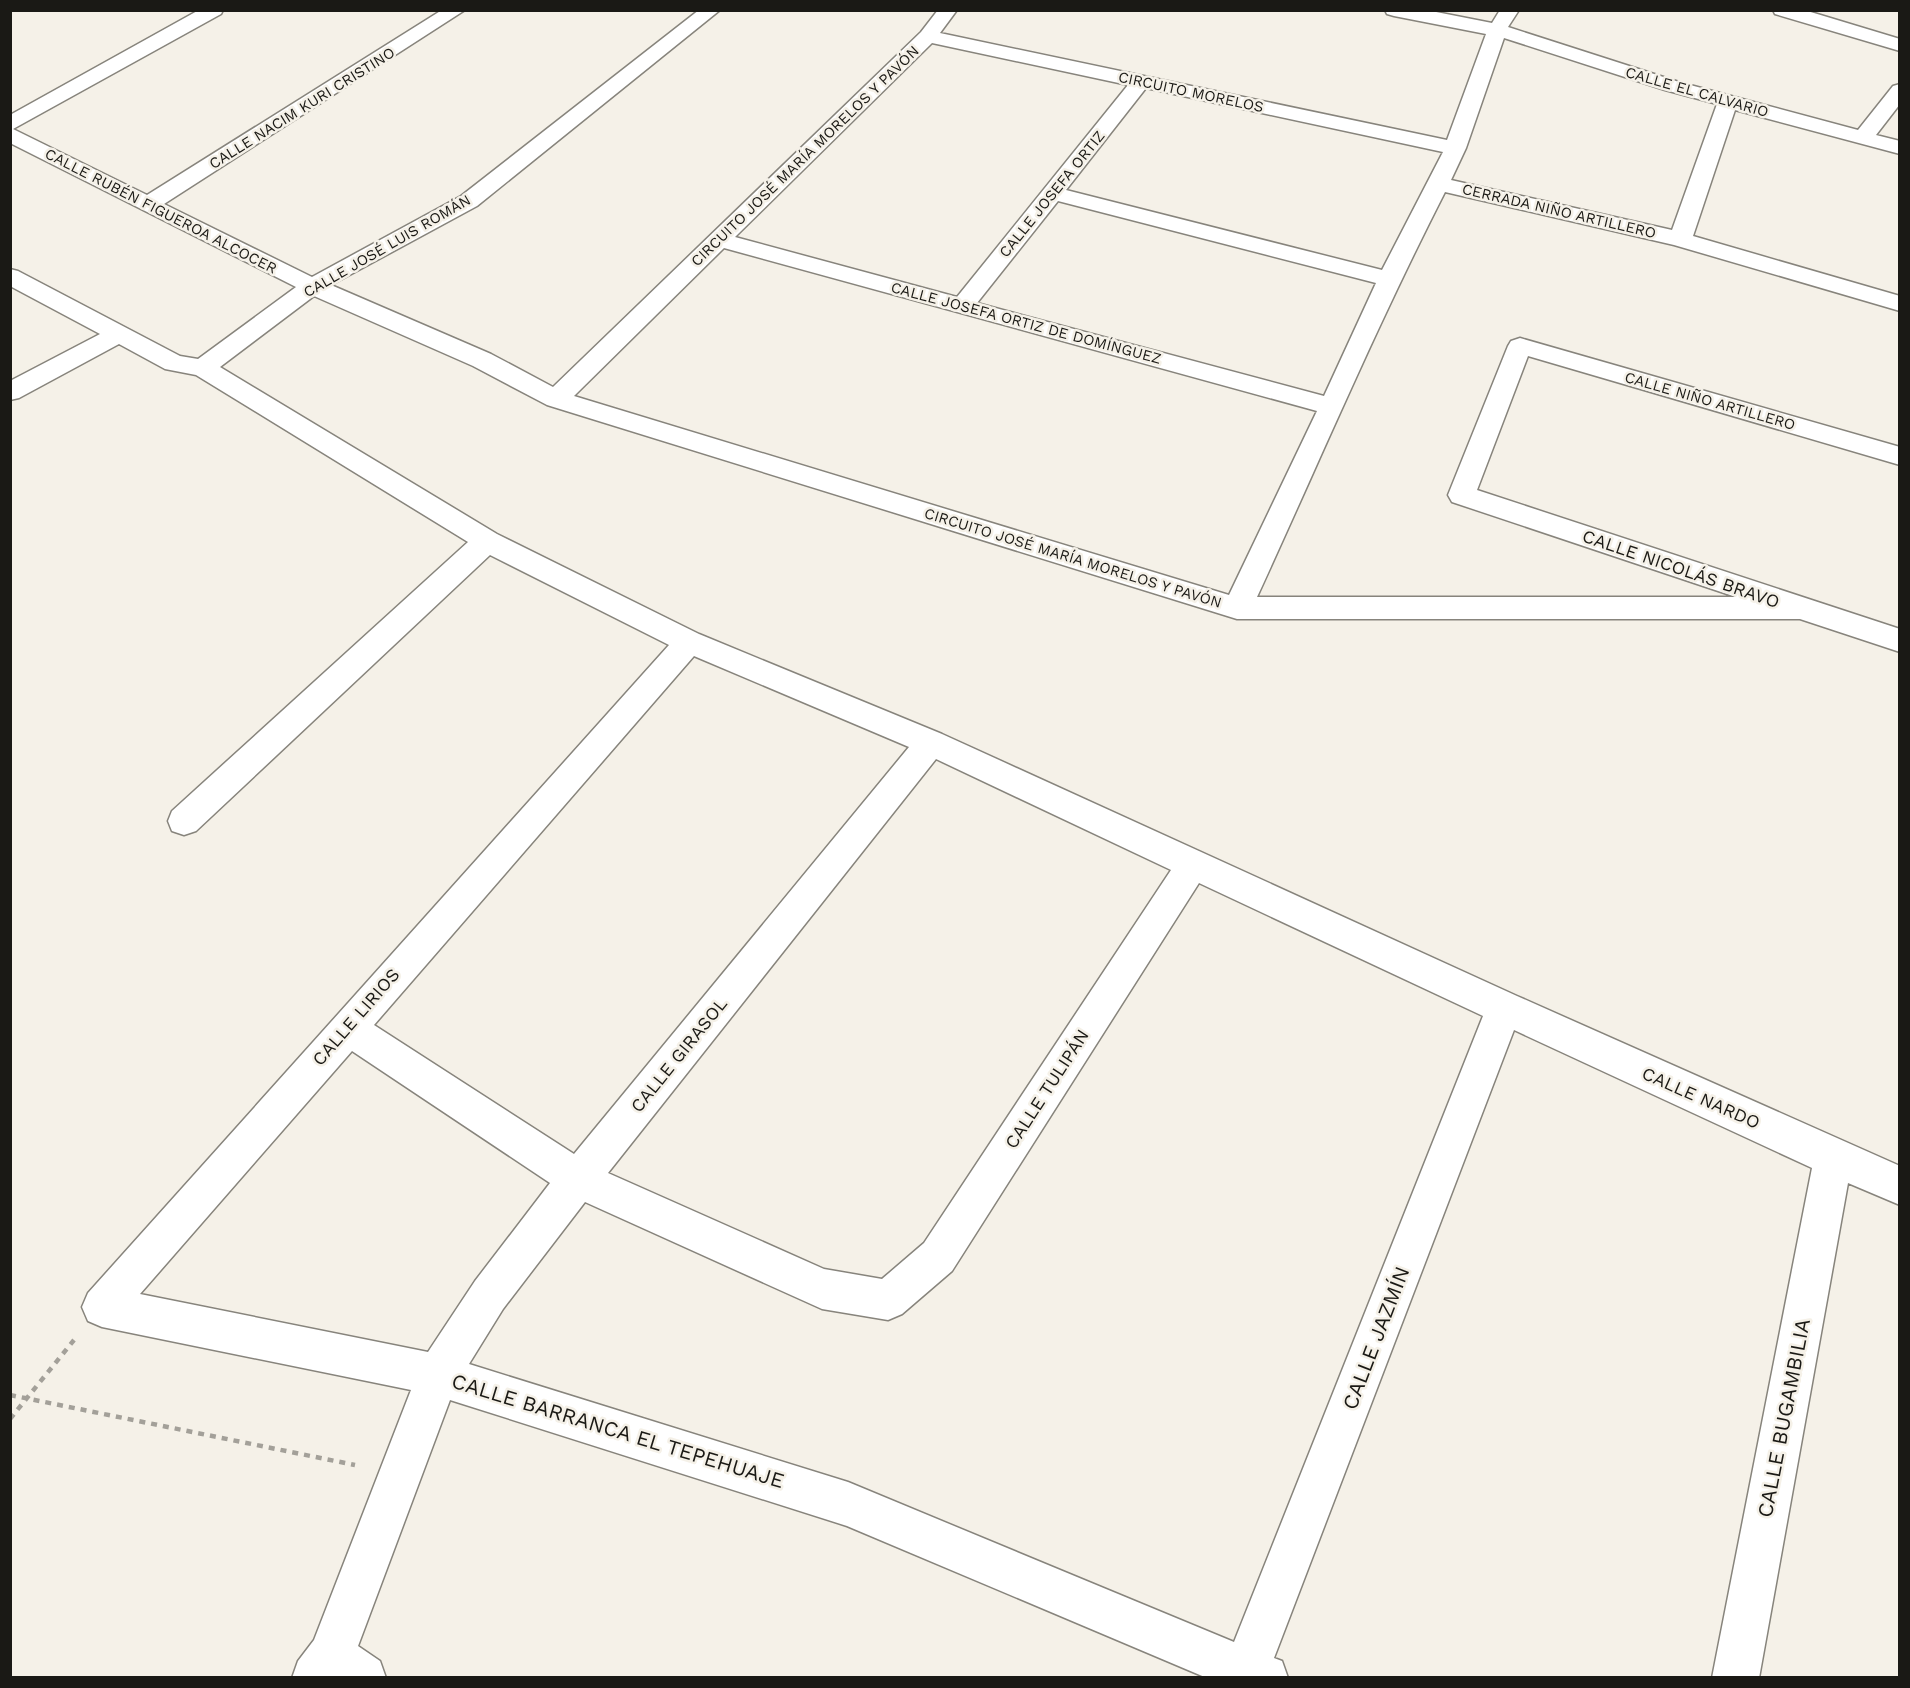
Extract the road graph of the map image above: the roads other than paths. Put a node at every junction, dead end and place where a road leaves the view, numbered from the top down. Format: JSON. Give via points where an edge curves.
{"nodes":[{"id":1,"x":214,"y":10,"type":"edge"},
{"id":2,"x":456,"y":10,"type":"edge"},
{"id":3,"x":711,"y":10,"type":"edge"},
{"id":4,"x":948,"y":10,"type":"edge"},
{"id":5,"x":1394,"y":10,"type":"edge"},
{"id":6,"x":1782,"y":10,"type":"edge"},
{"id":7,"x":1504,"y":20,"type":"edge"},
{"id":8,"x":928,"y":36,"type":"junction"},
{"id":9,"x":1899,"y":45,"type":"edge"},
{"id":10,"x":1141,"y":82,"type":"junction"},
{"id":11,"x":1899,"y":90,"type":"edge"},
{"id":12,"x":1728,"y":101,"type":"junction"},
{"id":13,"x":10,"y":124,"type":"edge"},
{"id":14,"x":10,"y":135,"type":"edge"},
{"id":15,"x":1863,"y":138,"type":"junction"},
{"id":16,"x":1455,"y":147,"type":"junction"},
{"id":17,"x":1899,"y":148,"type":"edge"},
{"id":18,"x":1438,"y":184,"type":"junction"},
{"id":19,"x":1053,"y":193,"type":"junction"},
{"id":20,"x":147,"y":205,"type":"junction"},
{"id":21,"x":1680,"y":239,"type":"junction"},
{"id":22,"x":720,"y":240,"type":"junction"},
{"id":23,"x":10,"y":276,"type":"edge"},
{"id":24,"x":1389,"y":279,"type":"junction"},
{"id":25,"x":312,"y":286,"type":"junction"},
{"id":26,"x":1899,"y":304,"type":"edge"},
{"id":27,"x":962,"y":306,"type":"junction"},
{"id":28,"x":120,"y":333,"type":"junction"},
{"id":29,"x":203,"y":368,"type":"junction"},
{"id":30,"x":10,"y":392,"type":"edge"},
{"id":31,"x":556,"y":399,"type":"junction"},
{"id":32,"x":1332,"y":407,"type":"junction"},
{"id":33,"x":1899,"y":456,"type":"edge"},
{"id":34,"x":1462,"y":495,"type":"joint"},
{"id":35,"x":487,"y":541,"type":"junction"},
{"id":36,"x":1237,"y":608,"type":"junction"},
{"id":37,"x":1799,"y":608,"type":"junction"},
{"id":38,"x":1899,"y":641,"type":"edge"},
{"id":39,"x":689,"y":642,"type":"junction"},
{"id":40,"x":931,"y":743,"type":"junction"},
{"id":41,"x":184,"y":821,"type":"dead end"},
{"id":42,"x":1192,"y":866,"type":"junction"},
{"id":43,"x":1504,"y":1008,"type":"junction"},
{"id":44,"x":347,"y":1027,"type":"junction"},
{"id":45,"x":1833,"y":1158,"type":"junction"},
{"id":46,"x":578,"y":1179,"type":"junction"},
{"id":47,"x":1899,"y":1186,"type":"edge"},
{"id":48,"x":438,"y":1375,"type":"junction"},
{"id":49,"x":336,"y":1670,"type":"edge"},
{"id":50,"x":1256,"y":1673,"type":"edge"},
{"id":51,"x":1735,"y":1677,"type":"edge"}],
"edges":[{"from":1,"to":13,"type":"street"},
{"from":2,"to":20,"type":"street","name":"CALLE NACIM KURI CRISTINO"},
{"from":3,"to":25,"type":"street","name":"CALLE JOSÉ LUIS ROMÁN","via":[[469,201]]},
{"from":4,"to":8,"type":"street","name":"CIRCUITO JOSÉ MARÍA MORELOS Y PAVÓN"},
{"from":5,"to":7,"type":"street","name":"CALLE EL CALVARIO"},
{"from":6,"to":9,"type":"street"},
{"from":7,"to":12,"type":"street","name":"CALLE EL CALVARIO","via":[[1672,86]]},
{"from":7,"to":16,"type":"street","name":"CIRCUITO JOSÉ MARÍA MORELOS Y PAVÓN"},
{"from":8,"to":10,"type":"street","name":"CIRCUITO MORELOS"},
{"from":8,"to":22,"type":"street","name":"CIRCUITO JOSÉ MARÍA MORELOS Y PAVÓN"},
{"from":10,"to":16,"type":"street","name":"CIRCUITO MORELOS"},
{"from":10,"to":19,"type":"street","name":"CALLE JOSEFA ORTIZ"},
{"from":11,"to":15,"type":"street"},
{"from":12,"to":15,"type":"street","name":"CALLE EL CALVARIO"},
{"from":12,"to":21,"type":"street"},
{"from":14,"to":20,"type":"street","name":"CALLE RUBÉN FIGUEROA ALCOCER"},
{"from":15,"to":17,"type":"street","name":"CALLE EL CALVARIO"},
{"from":16,"to":18,"type":"street","name":"CIRCUITO JOSÉ MARÍA MORELOS Y PAVÓN"},
{"from":18,"to":21,"type":"street","name":"CERRADA NIÑO ARTILLERO"},
{"from":18,"to":24,"type":"street","name":"CIRCUITO JOSÉ MARÍA MORELOS Y PAVÓN"},
{"from":19,"to":24,"type":"street"},
{"from":19,"to":27,"type":"street","name":"CALLE JOSEFA ORTIZ"},
{"from":20,"to":25,"type":"street","name":"CALLE RUBÉN FIGUEROA ALCOCER"},
{"from":21,"to":26,"type":"street"},
{"from":22,"to":27,"type":"street","name":"CALLE JOSEFA ORTIZ DE DOMÍNGUEZ"},
{"from":22,"to":31,"type":"street","name":"CIRCUITO JOSÉ MARÍA MORELOS Y PAVÓN"},
{"from":23,"to":28,"type":"street"},
{"from":24,"to":32,"type":"street","name":"CIRCUITO JOSÉ MARÍA MORELOS Y PAVÓN"},
{"from":25,"to":29,"type":"street","name":"CALLE JOSÉ LUIS ROMÁN"},
{"from":25,"to":31,"type":"street","name":"CIRCUITO JOSÉ MARÍA MORELOS Y PAVÓN","via":[[482,360]]},
{"from":27,"to":32,"type":"street","name":"CALLE JOSEFA ORTIZ DE DOMÍNGUEZ"},
{"from":28,"to":29,"type":"street","via":[[174,363]]},
{"from":28,"to":30,"type":"street"},
{"from":29,"to":35,"type":"street","name":"CALLE NARDO"},
{"from":31,"to":36,"type":"street","name":"CIRCUITO JOSÉ MARÍA MORELOS Y PAVÓN"},
{"from":32,"to":36,"type":"street","name":"CIRCUITO JOSÉ MARÍA MORELOS Y PAVÓN"},
{"from":33,"to":34,"type":"street","name":"CALLE NIÑO ARTILLERO","via":[[1520,346]]},
{"from":34,"to":37,"type":"street","name":"CALLE NICOLÁS BRAVO"},
{"from":35,"to":39,"type":"street","name":"CALLE NARDO"},
{"from":35,"to":41,"type":"street"},
{"from":36,"to":37,"type":"street"},
{"from":37,"to":38,"type":"street","name":"CALLE NICOLÁS BRAVO"},
{"from":39,"to":40,"type":"street","name":"CALLE NARDO"},
{"from":39,"to":44,"type":"street","name":"CALLE LIRIOS"},
{"from":40,"to":42,"type":"street","name":"CALLE NARDO"},
{"from":40,"to":46,"type":"street","name":"CALLE GIRASOL"},
{"from":42,"to":43,"type":"street","name":"CALLE NARDO"},
{"from":42,"to":46,"type":"street","name":"CALLE TULIPÁN","via":[[938,1257],[888,1300],[822,1289]]},
{"from":43,"to":45,"type":"street","name":"CALLE NARDO"},
{"from":43,"to":50,"type":"street","name":"CALLE JAZMÍN"},
{"from":44,"to":46,"type":"street"},
{"from":44,"to":48,"type":"street","name":"CALLE LIRIOS","via":[[102,1307]]},
{"from":45,"to":47,"type":"street","name":"CALLE NARDO"},
{"from":45,"to":51,"type":"street","name":"CALLE BUGAMBILIA"},
{"from":46,"to":48,"type":"street","name":"CALLE GIRASOL","via":[[489,1295]]},
{"from":48,"to":49,"type":"street","name":"CALLE BARRANCA EL TEPEHUAJE","via":[[399,1474]]},
{"from":48,"to":50,"type":"street","name":"CALLE BARRANCA EL TEPEHUAJE","via":[[848,1504]]}]}
